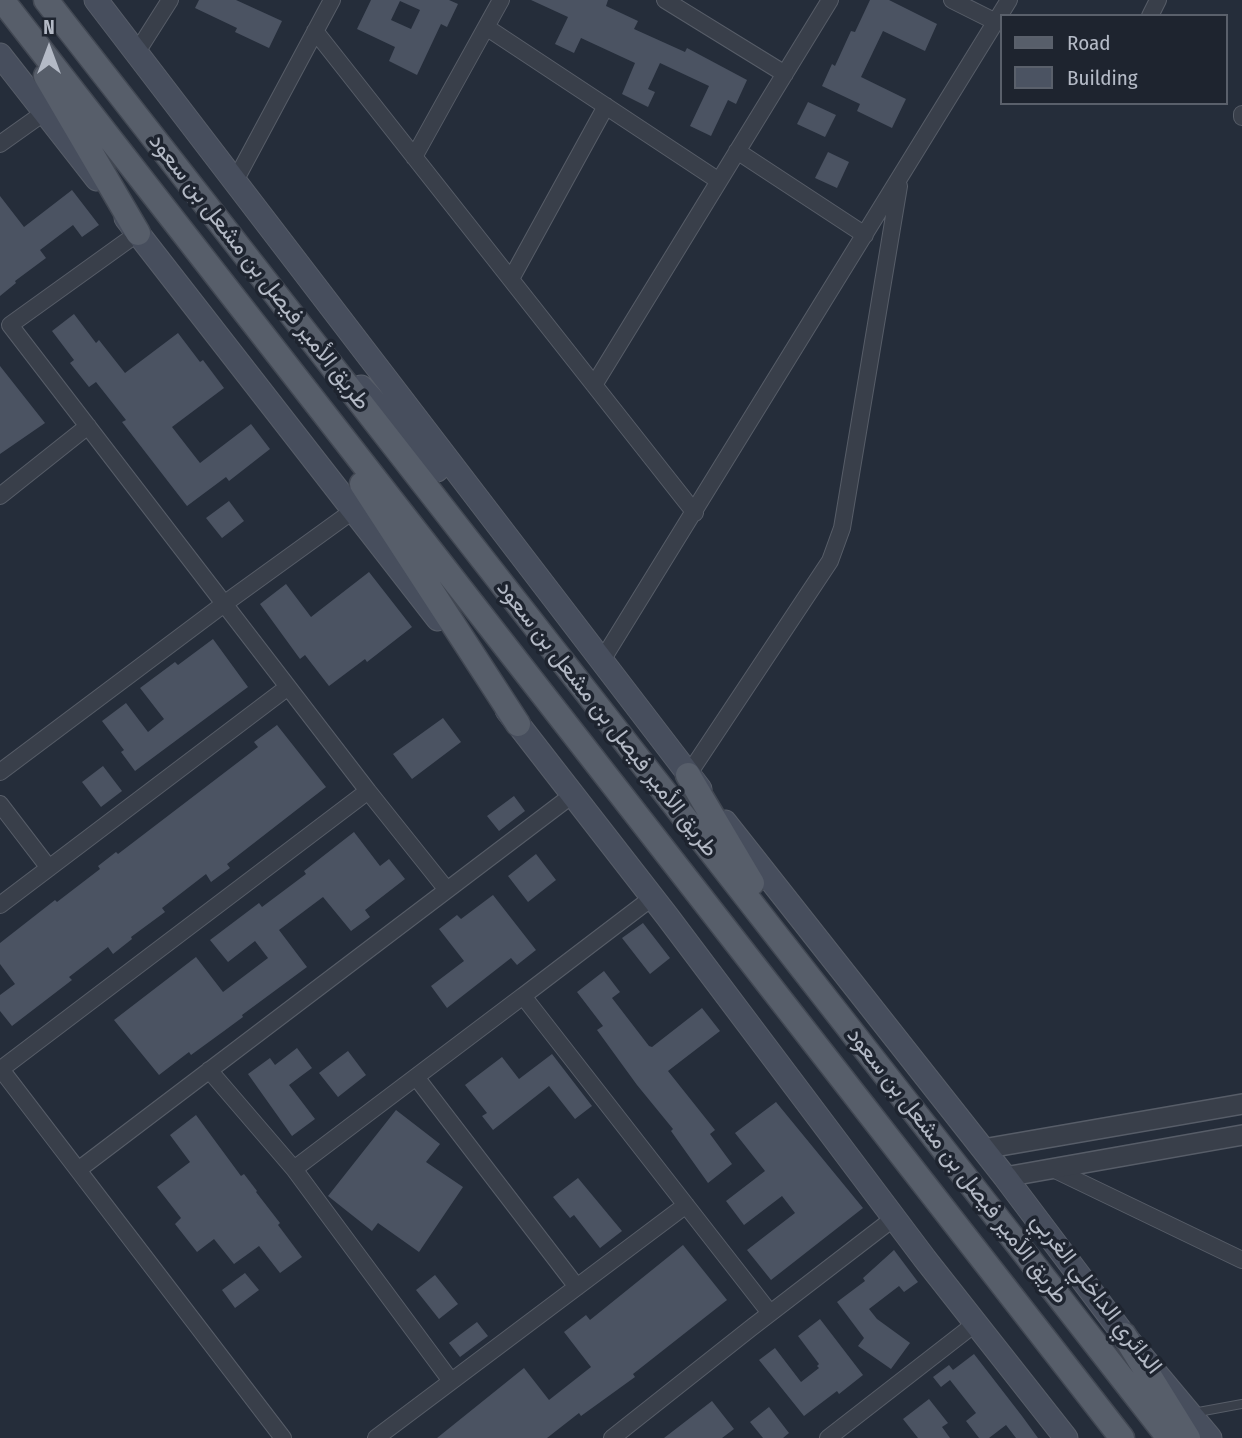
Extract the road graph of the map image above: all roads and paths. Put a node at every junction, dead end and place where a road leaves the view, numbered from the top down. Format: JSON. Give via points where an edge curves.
{"nodes":[{"id":1,"x":1,"y":0,"type":"edge"},
{"id":2,"x":46,"y":0,"type":"edge"},
{"id":3,"x":96,"y":0,"type":"edge"},
{"id":4,"x":170,"y":0,"type":"edge"},
{"id":5,"x":332,"y":0,"type":"edge"},
{"id":6,"x":501,"y":0,"type":"edge"},
{"id":7,"x":830,"y":0,"type":"edge"},
{"id":8,"x":952,"y":0,"type":"edge"},
{"id":9,"x":670,"y":1,"type":"edge"},
{"id":10,"x":1000,"y":15,"type":"edge"},
{"id":11,"x":996,"y":22,"type":"junction"},
{"id":12,"x":486,"y":27,"type":"junction"},
{"id":13,"x":315,"y":31,"type":"junction"},
{"id":14,"x":137,"y":52,"type":"junction"},
{"id":15,"x":0,"y":55,"type":"edge"},
{"id":16,"x":785,"y":74,"type":"junction"},
{"id":17,"x":606,"y":106,"type":"junction"},
{"id":18,"x":45,"y":112,"type":"junction"},
{"id":19,"x":0,"y":144,"type":"edge"},
{"id":20,"x":737,"y":151,"type":"junction"},
{"id":21,"x":414,"y":157,"type":"junction"},
{"id":22,"x":900,"y":178,"type":"junction"},
{"id":23,"x":719,"y":180,"type":"junction"},
{"id":24,"x":235,"y":181,"type":"junction"},
{"id":25,"x":138,"y":233,"type":"junction"},
{"id":26,"x":865,"y":235,"type":"junction"},
{"id":27,"x":511,"y":279,"type":"junction"},
{"id":28,"x":286,"y":308,"type":"junction"},
{"id":29,"x":5,"y":329,"type":"edge"},
{"id":30,"x":270,"y":343,"type":"junction"},
{"id":31,"x":594,"y":385,"type":"junction"},
{"id":32,"x":88,"y":426,"type":"junction"},
{"id":33,"x":0,"y":496,"type":"edge"},
{"id":34,"x":354,"y":510,"type":"junction"},
{"id":35,"x":695,"y":513,"type":"junction"},
{"id":36,"x":526,"y":564,"type":"junction"},
{"id":37,"x":224,"y":604,"type":"junction"},
{"id":38,"x":601,"y":662,"type":"junction"},
{"id":39,"x":288,"y":687,"type":"junction"},
{"id":40,"x":518,"y":724,"type":"junction"},
{"id":41,"x":0,"y":772,"type":"edge"},
{"id":42,"x":688,"y":775,"type":"junction"},
{"id":43,"x":368,"y":791,"type":"junction"},
{"id":44,"x":574,"y":794,"type":"junction"},
{"id":45,"x":0,"y":804,"type":"edge"},
{"id":46,"x":50,"y":868,"type":"junction"},
{"id":47,"x":447,"y":890,"type":"junction"},
{"id":48,"x":653,"y":898,"type":"junction"},
{"id":49,"x":0,"y":905,"type":"edge"},
{"id":50,"x":804,"y":971,"type":"junction"},
{"id":51,"x":523,"y":996,"type":"junction"},
{"id":52,"x":0,"y":1069,"type":"edge"},
{"id":53,"x":209,"y":1070,"type":"junction"},
{"id":54,"x":416,"y":1077,"type":"junction"},
{"id":55,"x":1242,"y":1104,"type":"edge"},
{"id":56,"x":1242,"y":1135,"type":"edge"},
{"id":57,"x":1054,"y":1138,"type":"junction"},
{"id":58,"x":983,"y":1149,"type":"junction"},
{"id":59,"x":294,"y":1169,"type":"junction"},
{"id":60,"x":78,"y":1170,"type":"junction"},
{"id":61,"x":1046,"y":1170,"type":"junction"},
{"id":62,"x":1005,"y":1177,"type":"junction"},
{"id":63,"x":686,"y":1205,"type":"junction"},
{"id":64,"x":894,"y":1218,"type":"junction"},
{"id":65,"x":1242,"y":1260,"type":"edge"},
{"id":66,"x":577,"y":1287,"type":"junction"},
{"id":67,"x":770,"y":1313,"type":"junction"},
{"id":68,"x":976,"y":1322,"type":"junction"},
{"id":69,"x":1124,"y":1335,"type":"junction"},
{"id":70,"x":451,"y":1381,"type":"junction"},
{"id":71,"x":1242,"y":1404,"type":"edge"},
{"id":72,"x":1191,"y":1413,"type":"junction"},
{"id":73,"x":846,"y":1433,"type":"edge"},
{"id":74,"x":283,"y":1438,"type":"edge"},
{"id":75,"x":376,"y":1438,"type":"edge"},
{"id":76,"x":612,"y":1438,"type":"edge"},
{"id":77,"x":828,"y":1438,"type":"edge"},
{"id":78,"x":1066,"y":1438,"type":"edge"},
{"id":79,"x":1122,"y":1438,"type":"edge"},
{"id":80,"x":1169,"y":1438,"type":"edge"},
{"id":81,"x":1188,"y":1438,"type":"edge"},
{"id":82,"x":1210,"y":1438,"type":"edge"}],
"edges":[{"from":1,"to":25,"type":"main road"},
{"from":1,"to":30,"type":"main road","name":"طريق الأمير فيصل بن مشعل بن سعود"},
{"from":2,"to":28,"type":"main road","name":"طريق الأمير فيصل بن مشعل بن سعود"},
{"from":3,"to":14,"type":"main road"},
{"from":4,"to":14,"type":"street"},
{"from":5,"to":13,"type":"street"},
{"from":6,"to":12,"type":"street"},
{"from":7,"to":16,"type":"street"},
{"from":8,"to":11,"type":"street"},
{"from":9,"to":16,"type":"street"},
{"from":10,"to":11,"type":"street"},
{"from":11,"to":22,"type":"street"},
{"from":12,"to":17,"type":"street"},
{"from":12,"to":21,"type":"street"},
{"from":13,"to":21,"type":"street"},
{"from":13,"to":24,"type":"street"},
{"from":14,"to":24,"type":"main road"},
{"from":15,"to":18,"type":"main road"},
{"from":16,"to":20,"type":"street"},
{"from":17,"to":23,"type":"street"},
{"from":17,"to":27,"type":"street"},
{"from":18,"to":19,"type":"street"},
{"from":18,"to":25,"type":"main road"},
{"from":20,"to":23,"type":"street"},
{"from":20,"to":26,"type":"street"},
{"from":21,"to":27,"type":"street"},
{"from":22,"to":26,"type":"street"},
{"from":22,"to":42,"type":"street","via":[[842,528],[830,561]]},
{"from":23,"to":31,"type":"street"},
{"from":24,"to":36,"type":"main road"},
{"from":25,"to":29,"type":"street"},
{"from":25,"to":34,"type":"main road"},
{"from":26,"to":35,"type":"street"},
{"from":27,"to":31,"type":"street"},
{"from":28,"to":36,"type":"main road"},
{"from":28,"to":50,"type":"main road","name":"طريق الأمير فيصل بن مشعل بن سعود"},
{"from":29,"to":32,"type":"street"},
{"from":30,"to":40,"type":"main road"},
{"from":30,"to":79,"type":"main road","name":"طريق الأمير فيصل بن مشعل بن سعود"},
{"from":31,"to":35,"type":"street"},
{"from":32,"to":33,"type":"street"},
{"from":32,"to":37,"type":"street"},
{"from":34,"to":37,"type":"street"},
{"from":34,"to":40,"type":"main road"},
{"from":35,"to":38,"type":"street"},
{"from":36,"to":38,"type":"main road","name":"الدائري الداخلي الغربي"},
{"from":37,"to":39,"type":"street"},
{"from":37,"to":41,"type":"street"},
{"from":38,"to":42,"type":"main road","name":"الدائري الداخلي الغربي"},
{"from":39,"to":43,"type":"street"},
{"from":39,"to":46,"type":"street"},
{"from":40,"to":44,"type":"main road"},
{"from":42,"to":50,"type":"main road"},
{"from":42,"to":58,"type":"main road","name":"الدائري الداخلي الغربي"},
{"from":43,"to":47,"type":"street"},
{"from":43,"to":52,"type":"street"},
{"from":44,"to":47,"type":"street"},
{"from":44,"to":48,"type":"main road"},
{"from":45,"to":46,"type":"street"},
{"from":46,"to":49,"type":"street"},
{"from":47,"to":53,"type":"street"},
{"from":48,"to":51,"type":"street"},
{"from":48,"to":64,"type":"main road"},
{"from":50,"to":80,"type":"main road","name":"طريق الأمير فيصل بن مشعل بن سعود"},
{"from":51,"to":54,"type":"street"},
{"from":51,"to":63,"type":"street"},
{"from":52,"to":60,"type":"street"},
{"from":53,"to":59,"type":"street"},
{"from":53,"to":60,"type":"street"},
{"from":54,"to":59,"type":"street"},
{"from":54,"to":66,"type":"street"},
{"from":55,"to":57,"type":"street"},
{"from":56,"to":61,"type":"street"},
{"from":57,"to":58,"type":"street"},
{"from":57,"to":61,"type":"street","via":[[1021,1152],[1018,1166]]},
{"from":58,"to":62,"type":"main road","name":"الدائري الداخلي الغربي"},
{"from":59,"to":70,"type":"street"},
{"from":60,"to":74,"type":"street"},
{"from":61,"to":62,"type":"street"},
{"from":61,"to":65,"type":"street"},
{"from":62,"to":69,"type":"main road","name":"الدائري الداخلي الغربي"},
{"from":63,"to":66,"type":"street"},
{"from":63,"to":67,"type":"street"},
{"from":64,"to":67,"type":"street"},
{"from":64,"to":68,"type":"main road"},
{"from":66,"to":70,"type":"street"},
{"from":67,"to":76,"type":"street"},
{"from":68,"to":73,"type":"street"},
{"from":68,"to":78,"type":"main road"},
{"from":69,"to":72,"type":"main road","name":"الدائري الداخلي الغربي"},
{"from":69,"to":81,"type":"main road"},
{"from":70,"to":75,"type":"street"},
{"from":71,"to":72,"type":"lane"},
{"from":72,"to":82,"type":"main road","name":"الدائري الداخلي الغربي"},
{"from":73,"to":77,"type":"street"}]}
